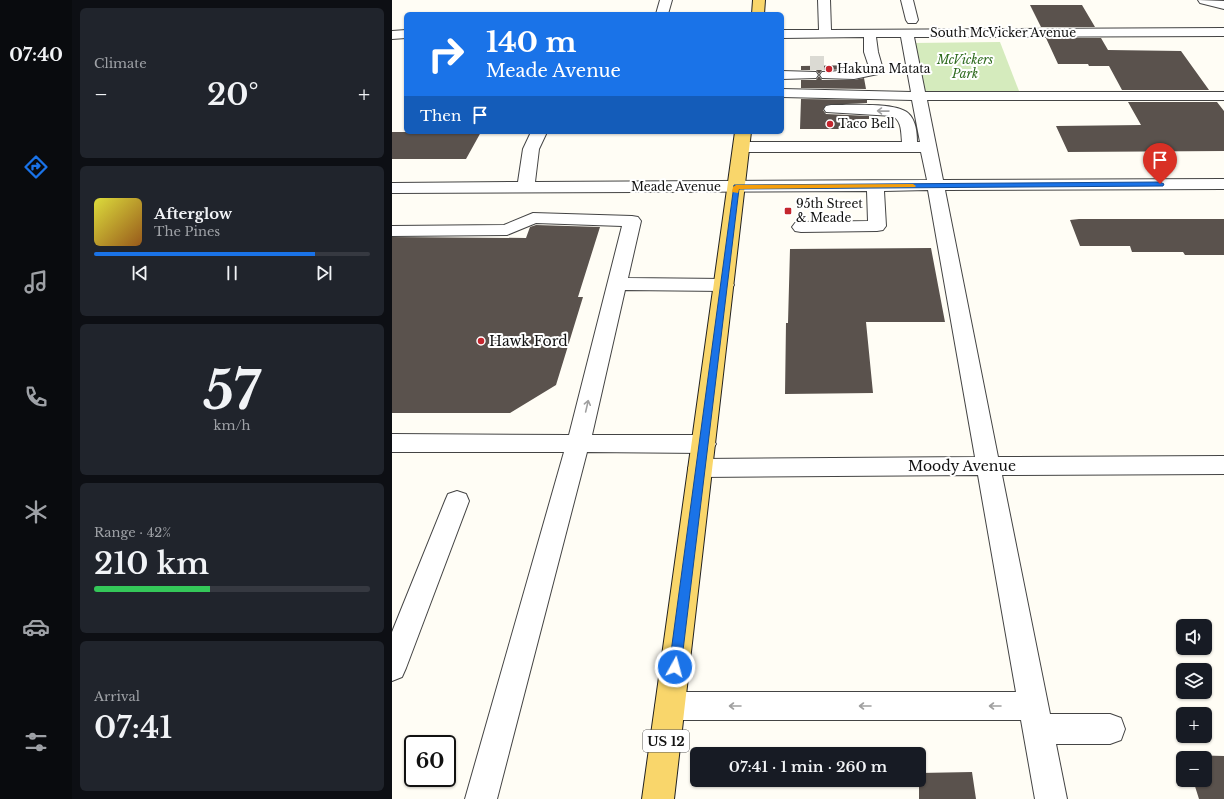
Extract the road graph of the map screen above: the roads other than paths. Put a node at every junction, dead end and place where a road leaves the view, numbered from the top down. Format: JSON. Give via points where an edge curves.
{"nodes":[{"id":1,"x":666,"y":0,"type":"edge"},
{"id":2,"x":759,"y":0,"type":"edge"},
{"id":3,"x":824,"y":0,"type":"edge"},
{"id":4,"x":907,"y":0,"type":"edge"},
{"id":5,"x":1204,"y":0,"type":"edge"},
{"id":6,"x":1224,"y":5,"type":"edge"},
{"id":7,"x":663,"y":12,"type":"edge"},
{"id":8,"x":758,"y":12,"type":"edge"},
{"id":9,"x":896,"y":20,"type":"dead end"},
{"id":10,"x":912,"y":20,"type":"junction"},
{"id":11,"x":1224,"y":32,"type":"edge"},
{"id":12,"x":825,"y":33,"type":"junction"},
{"id":13,"x":870,"y":33,"type":"junction"},
{"id":14,"x":911,"y":33,"type":"junction"},
{"id":15,"x":392,"y":34,"type":"edge"},
{"id":16,"x":404,"y":34,"type":"edge"},
{"id":17,"x":784,"y":34,"type":"edge"},
{"id":18,"x":784,"y":63,"type":"edge"},
{"id":19,"x":828,"y":67,"type":"tunnel mouth"},
{"id":20,"x":784,"y":75,"type":"edge"},
{"id":21,"x":784,"y":93,"type":"edge"},
{"id":22,"x":798,"y":94,"type":"junction"},
{"id":23,"x":920,"y":96,"type":"junction"},
{"id":24,"x":1224,"y":96,"type":"edge"},
{"id":25,"x":538,"y":134,"type":"edge"},
{"id":26,"x":742,"y":139,"type":"edge"},
{"id":27,"x":920,"y":147,"type":"junction"},
{"id":28,"x":1224,"y":184,"type":"edge"},
{"id":29,"x":875,"y":186,"type":"junction"},
{"id":30,"x":937,"y":186,"type":"junction"},
{"id":31,"x":736,"y":187,"type":"junction"},
{"id":32,"x":392,"y":188,"type":"edge"},
{"id":33,"x":526,"y":188,"type":"junction"},
{"id":34,"x":801,"y":227,"type":"dead end"},
{"id":35,"x":392,"y":231,"type":"edge"},
{"id":36,"x":616,"y":284,"type":"junction"},
{"id":37,"x":724,"y":285,"type":"junction"},
{"id":38,"x":392,"y":444,"type":"edge"},
{"id":39,"x":578,"y":444,"type":"junction"},
{"id":40,"x":702,"y":456,"type":"junction"},
{"id":41,"x":1224,"y":465,"type":"edge"},
{"id":42,"x":989,"y":466,"type":"junction"},
{"id":43,"x":457,"y":501,"type":"dead end"},
{"id":44,"x":393,"y":662,"type":"edge"},
{"id":45,"x":670,"y":706,"type":"junction"},
{"id":46,"x":1036,"y":717,"type":"junction"},
{"id":47,"x":1110,"y":729,"type":"dead end"},
{"id":48,"x":481,"y":799,"type":"edge"},
{"id":49,"x":658,"y":799,"type":"edge"},
{"id":50,"x":1051,"y":799,"type":"edge"}],
"edges":[{"from":1,"to":7,"type":"street"},
{"from":2,"to":8,"type":"main road"},
{"from":3,"to":12,"type":"street","via":[[829,20]]},
{"from":4,"to":10,"type":"street"},
{"from":5,"to":6,"type":"street"},
{"from":9,"to":10,"type":"street"},
{"from":10,"to":14,"type":"street"},
{"from":11,"to":14,"type":"street","name":"South McVicker Avenue"},
{"from":12,"to":13,"type":"street","name":"South McVicker Avenue"},
{"from":12,"to":17,"type":"street","name":"South McVicker Avenue"},
{"from":13,"to":14,"type":"street","name":"South McVicker Avenue"},
{"from":13,"to":19,"type":"street","via":[[867,56],[875,62],[875,69],[872,72],[860,75]]},
{"from":14,"to":23,"type":"street"},
{"from":15,"to":16,"type":"street"},
{"from":18,"to":20,"type":"street","via":[[811,69]]},
{"from":21,"to":22,"type":"street"},
{"from":22,"to":23,"type":"street"},
{"from":27,"to":22,"type":"street","one_way":true,"via":[[903,116],[891,111],[824,109]]},
{"from":23,"to":24,"type":"street"},
{"from":23,"to":27,"type":"street"},
{"from":25,"to":33,"type":"street","via":[[531,149]]},
{"from":26,"to":27,"type":"street"},
{"from":26,"to":31,"type":"main road","number":"US 12"},
{"from":27,"to":30,"type":"street"},
{"from":28,"to":30,"type":"street","name":"Meade Avenue"},
{"from":29,"to":30,"type":"street","name":"Meade Avenue"},
{"from":29,"to":31,"type":"street","name":"Meade Avenue"},
{"from":29,"to":34,"type":"street","via":[[877,226]]},
{"from":30,"to":42,"type":"street"},
{"from":31,"to":33,"type":"street","name":"Meade Avenue"},
{"from":31,"to":37,"type":"main road","number":"US 12"},
{"from":32,"to":33,"type":"street","name":"Meade Avenue"},
{"from":35,"to":36,"type":"street","via":[[507,230],[533,218],[632,221]]},
{"from":36,"to":37,"type":"street"},
{"from":39,"to":36,"type":"street","one_way":true},
{"from":37,"to":40,"type":"main road","number":"US 12"},
{"from":38,"to":39,"type":"street","name":"Moody Avenue"},
{"from":39,"to":40,"type":"street","name":"Moody Avenue"},
{"from":39,"to":48,"type":"street"},
{"from":40,"to":42,"type":"street","name":"Moody Avenue"},
{"from":40,"to":45,"type":"main road","number":"US 12"},
{"from":41,"to":42,"type":"street","name":"Moody Avenue"},
{"from":42,"to":46,"type":"street"},
{"from":43,"to":44,"type":"street"},
{"from":46,"to":45,"type":"street","one_way":true},
{"from":45,"to":49,"type":"main road","number":"US 12"},
{"from":46,"to":47,"type":"street"},
{"from":46,"to":50,"type":"street"}]}
